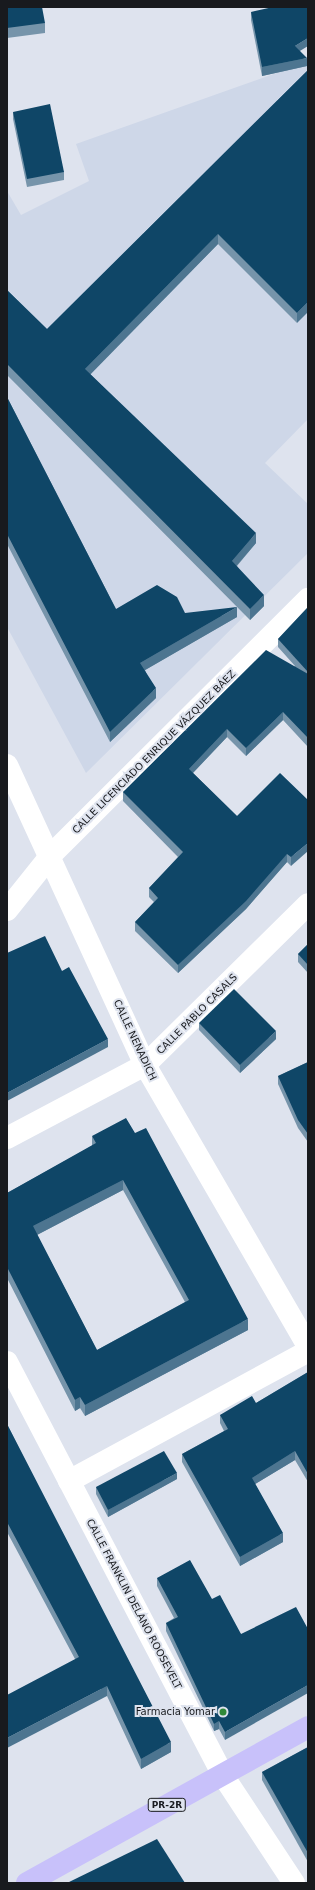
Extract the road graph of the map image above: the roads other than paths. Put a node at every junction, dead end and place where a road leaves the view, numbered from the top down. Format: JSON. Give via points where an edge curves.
{"nodes":[{"id":1,"x":308,"y":599,"type":"edge"},
{"id":2,"x":7,"y":765,"type":"edge"},
{"id":3,"x":51,"y":855,"type":"junction"},
{"id":4,"x":308,"y":904,"type":"edge"},
{"id":5,"x":7,"y":910,"type":"edge"},
{"id":6,"x":145,"y":1065,"type":"junction"},
{"id":7,"x":7,"y":1138,"type":"edge"},
{"id":8,"x":308,"y":1346,"type":"edge"},
{"id":9,"x":308,"y":1351,"type":"edge"},
{"id":10,"x":7,"y":1362,"type":"edge"},
{"id":11,"x":69,"y":1481,"type":"junction"},
{"id":12,"x":308,"y":1727,"type":"edge"},
{"id":13,"x":222,"y":1774,"type":"junction"},
{"id":14,"x":26,"y":1883,"type":"edge"},
{"id":15,"x":294,"y":1883,"type":"edge"}],
"edges":[{"from":1,"to":3,"type":"street","name":"CALLE LICENCIADO ENRIQUE VÁZQUEZ BÁEZ"},
{"from":2,"to":3,"type":"street","name":"CALLE NENADICH"},
{"from":3,"to":5,"type":"street","name":"CALLE LICENCIADO ENRIQUE VÁZQUEZ BÁEZ"},
{"from":3,"to":6,"type":"street","name":"CALLE NENADICH"},
{"from":4,"to":6,"type":"street","name":"CALLE PABLO CASALS"},
{"from":6,"to":7,"type":"street","name":"CALLE PABLO CASALS"},
{"from":6,"to":8,"type":"street","name":"CALLE NENADICH"},
{"from":9,"to":11,"type":"street"},
{"from":10,"to":11,"type":"street","name":"CALLE FRANKLIN DELANO ROOSEVELT"},
{"from":11,"to":13,"type":"street","name":"CALLE FRANKLIN DELANO ROOSEVELT"},
{"from":12,"to":13,"type":"main road","number":"PR-2R"},
{"from":13,"to":14,"type":"main road","number":"PR-2R"},
{"from":13,"to":15,"type":"street","name":"CALLE FRANKLIN DELANO ROOSEVELT"}]}
